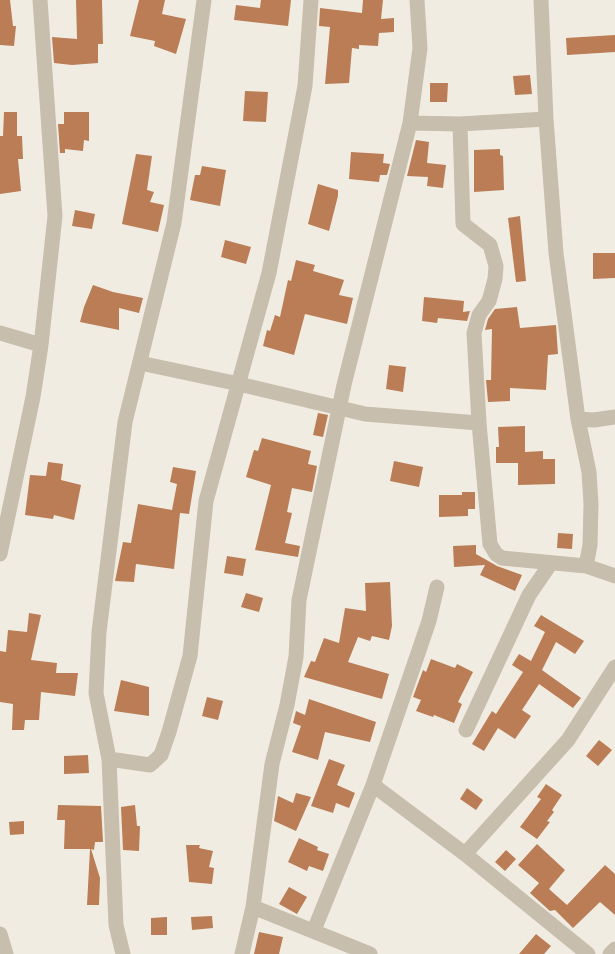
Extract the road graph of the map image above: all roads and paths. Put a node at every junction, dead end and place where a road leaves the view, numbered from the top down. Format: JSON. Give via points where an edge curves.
{"nodes":[{"id":1,"x":40,"y":0,"type":"edge"},
{"id":2,"x":204,"y":0,"type":"edge"},
{"id":3,"x":311,"y":0,"type":"edge"},
{"id":4,"x":417,"y":0,"type":"edge"},
{"id":5,"x":541,"y":0,"type":"edge"},
{"id":6,"x":546,"y":119,"type":"junction"},
{"id":7,"x":410,"y":123,"type":"junction"},
{"id":8,"x":460,"y":124,"type":"junction"},
{"id":9,"x":0,"y":333,"type":"edge"},
{"id":10,"x":41,"y":345,"type":"junction"},
{"id":11,"x":140,"y":363,"type":"junction"},
{"id":12,"x":238,"y":384,"type":"junction"},
{"id":13,"x":339,"y":409,"type":"junction"},
{"id":14,"x":615,"y":417,"type":"edge"},
{"id":15,"x":578,"y":419,"type":"junction"},
{"id":16,"x":479,"y":423,"type":"junction"},
{"id":17,"x":0,"y":554,"type":"edge"},
{"id":18,"x":551,"y":562,"type":"junction"},
{"id":19,"x":586,"y":567,"type":"junction"},
{"id":20,"x":615,"y":576,"type":"edge"},
{"id":21,"x":436,"y":587,"type":"dead end"},
{"id":22,"x":615,"y":666,"type":"edge"},
{"id":23,"x":466,"y":730,"type":"dead end"},
{"id":24,"x":109,"y":759,"type":"junction"},
{"id":25,"x":373,"y":785,"type":"junction"},
{"id":26,"x":465,"y":854,"type":"junction"},
{"id":27,"x":253,"y":907,"type":"junction"},
{"id":28,"x":314,"y":930,"type":"junction"},
{"id":29,"x":0,"y":934,"type":"edge"},
{"id":30,"x":615,"y":949,"type":"edge"},
{"id":31,"x":6,"y":954,"type":"edge"},
{"id":32,"x":123,"y":954,"type":"edge"},
{"id":33,"x":242,"y":954,"type":"edge"},
{"id":34,"x":369,"y":954,"type":"edge"},
{"id":35,"x":588,"y":954,"type":"edge"},
{"id":36,"x":610,"y":954,"type":"edge"}],
"edges":[{"from":1,"to":10,"type":"street","via":[[55,216]]},
{"from":2,"to":11,"type":"street","via":[[174,224]]},
{"from":3,"to":12,"type":"street","via":[[306,86],[269,273]]},
{"from":4,"to":7,"type":"street","via":[[420,48]]},
{"from":5,"to":6,"type":"street"},
{"from":6,"to":8,"type":"street"},
{"from":6,"to":15,"type":"street","via":[[556,253]]},
{"from":7,"to":8,"type":"street"},
{"from":7,"to":13,"type":"street"},
{"from":8,"to":16,"type":"street","via":[[463,224],[490,245],[496,266],[489,300],[474,333]]},
{"from":9,"to":10,"type":"street"},
{"from":10,"to":17,"type":"street"},
{"from":11,"to":12,"type":"street"},
{"from":11,"to":24,"type":"street","via":[[125,422],[99,632],[96,693]]},
{"from":12,"to":13,"type":"street"},
{"from":12,"to":24,"type":"street","via":[[207,501],[190,656],[169,732],[161,755],[150,765]]},
{"from":13,"to":16,"type":"street"},
{"from":13,"to":27,"type":"street","via":[[299,600],[296,657],[272,764]]},
{"from":14,"to":15,"type":"street"},
{"from":15,"to":19,"type":"street","via":[[591,504]]},
{"from":16,"to":18,"type":"street","via":[[490,544],[502,558]]},
{"from":18,"to":19,"type":"street"},
{"from":18,"to":23,"type":"street","via":[[529,595]]},
{"from":19,"to":20,"type":"street"},
{"from":21,"to":25,"type":"street","via":[[429,621]]},
{"from":22,"to":26,"type":"street","via":[[568,740]]},
{"from":24,"to":32,"type":"street","via":[[116,925]]},
{"from":25,"to":26,"type":"street"},
{"from":25,"to":28,"type":"street"},
{"from":26,"to":35,"type":"street"},
{"from":27,"to":28,"type":"street"},
{"from":27,"to":33,"type":"street"},
{"from":28,"to":34,"type":"street"},
{"from":29,"to":31,"type":"street"},
{"from":30,"to":36,"type":"street"}]}
